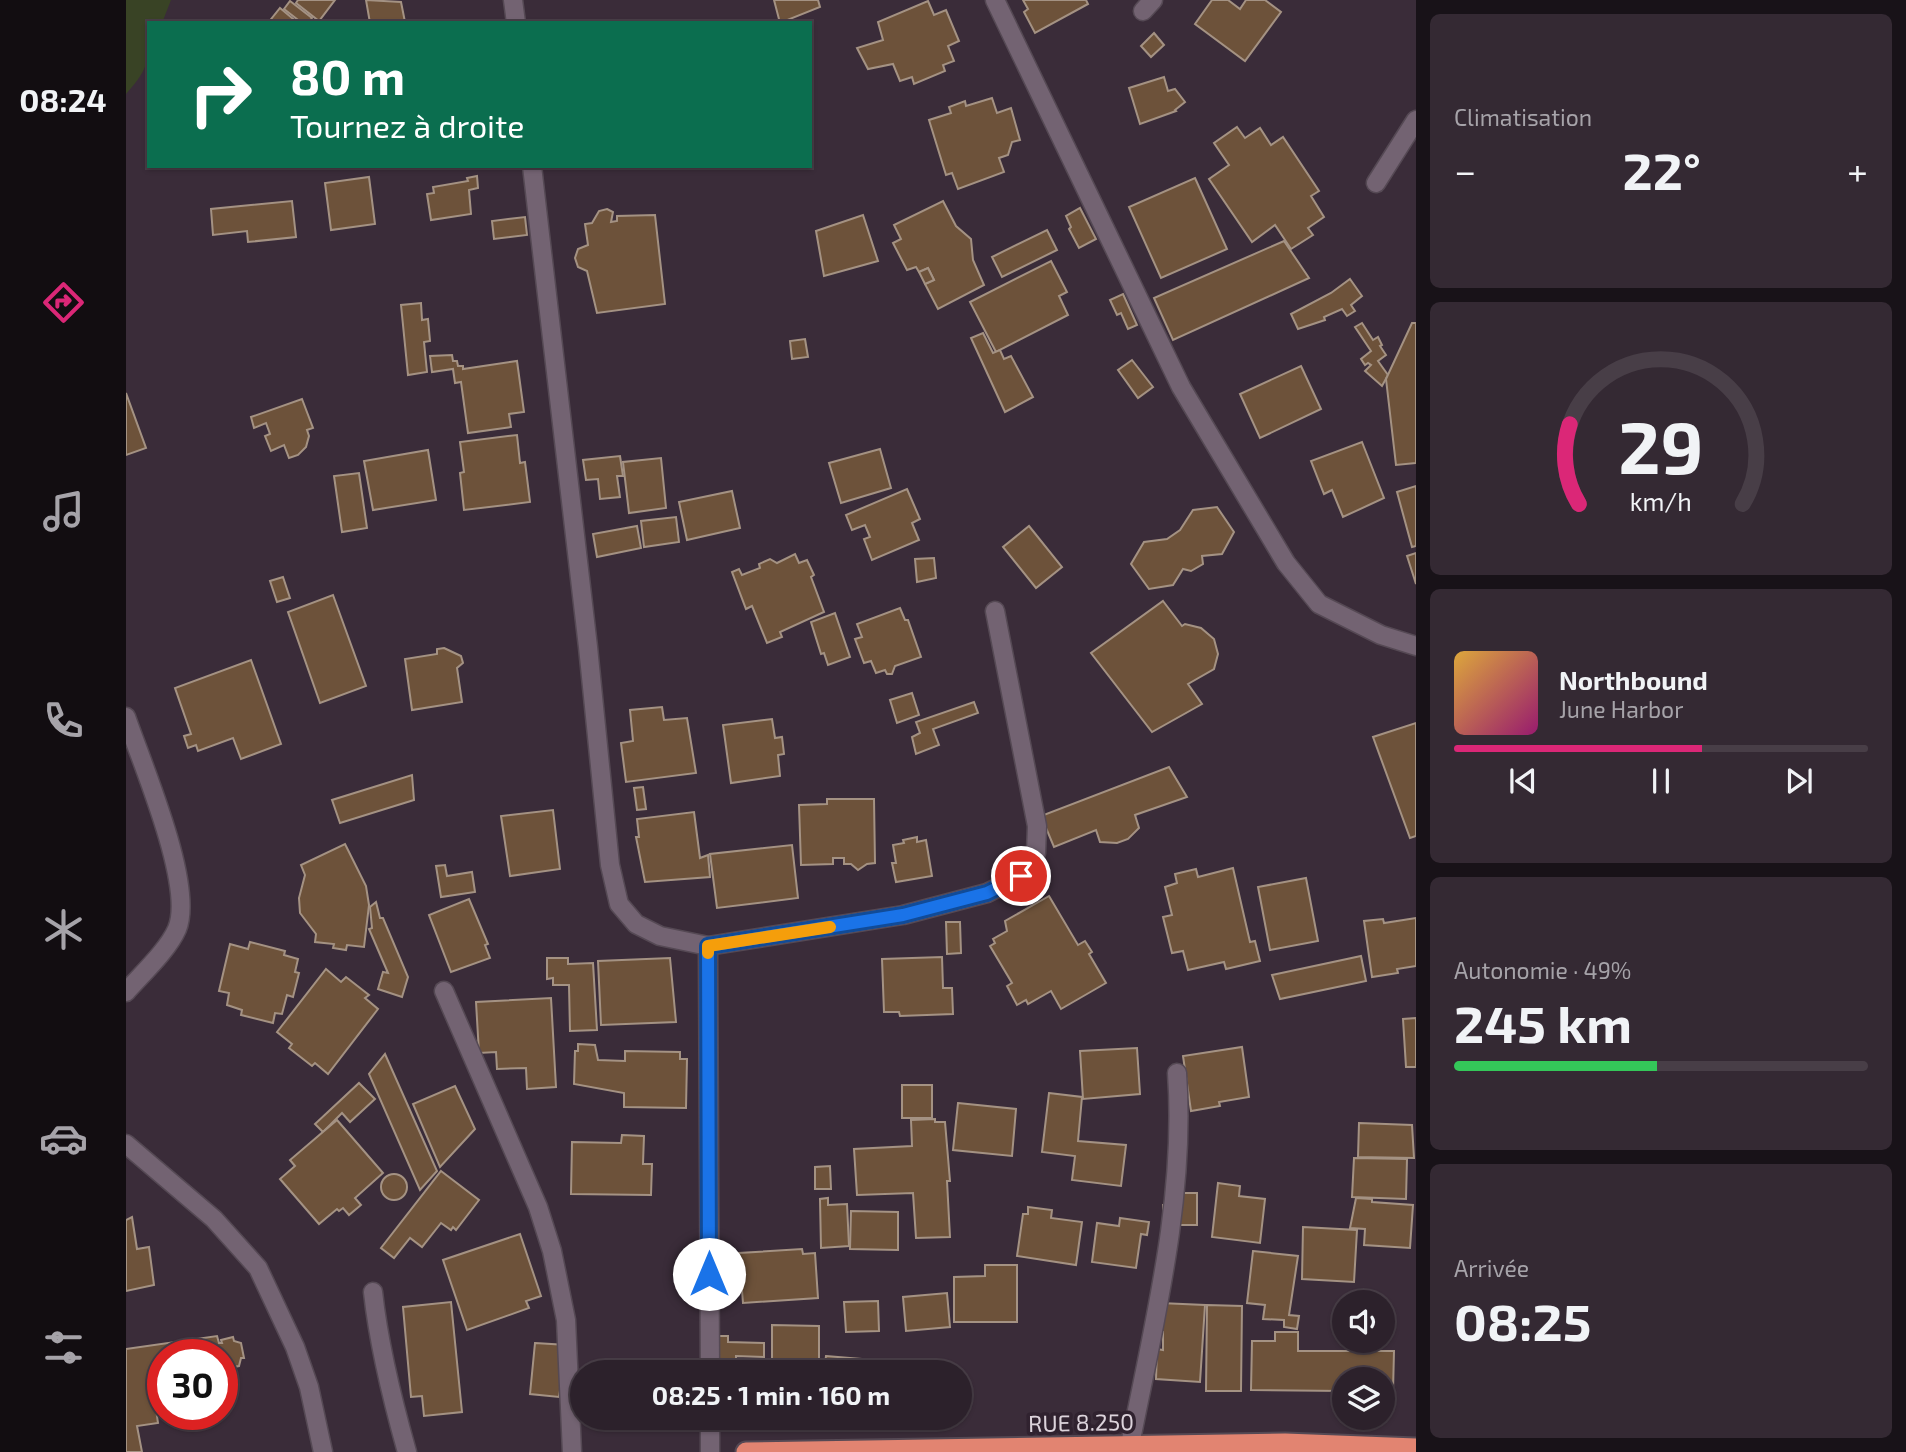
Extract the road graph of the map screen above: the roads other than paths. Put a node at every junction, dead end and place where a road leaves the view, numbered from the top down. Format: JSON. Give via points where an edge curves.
{"nodes":[{"id":1,"x":513,"y":0,"type":"edge"},
{"id":2,"x":995,"y":0,"type":"edge"},
{"id":3,"x":516,"y":21,"type":"edge"},
{"id":4,"x":1416,"y":120,"type":"edge"},
{"id":5,"x":532,"y":168,"type":"edge"},
{"id":6,"x":1376,"y":183,"type":"dead end"},
{"id":7,"x":995,"y":611,"type":"dead end"},
{"id":8,"x":1416,"y":646,"type":"edge"},
{"id":9,"x":126,"y":718,"type":"edge"},
{"id":10,"x":708,"y":946,"type":"junction"},
{"id":11,"x":444,"y":991,"type":"dead end"},
{"id":12,"x":126,"y":992,"type":"edge"},
{"id":13,"x":1177,"y":1073,"type":"dead end"},
{"id":14,"x":126,"y":1144,"type":"edge"},
{"id":15,"x":373,"y":1292,"type":"dead end"},
{"id":16,"x":710,"y":1360,"type":"edge"},
{"id":17,"x":710,"y":1430,"type":"edge"},
{"id":18,"x":1130,"y":1445,"type":"junction"},
{"id":19,"x":1286,"y":1448,"type":"edge"},
{"id":20,"x":1416,"y":1448,"type":"edge"},
{"id":21,"x":1184,"y":1449,"type":"edge"},
{"id":22,"x":323,"y":1452,"type":"edge"},
{"id":23,"x":407,"y":1452,"type":"edge"},
{"id":24,"x":572,"y":1452,"type":"edge"},
{"id":25,"x":710,"y":1452,"type":"edge"},
{"id":26,"x":746,"y":1452,"type":"edge"}],
"edges":[{"from":1,"to":3,"type":"street"},
{"from":2,"to":8,"type":"street","via":[[1181,387],[1286,563],[1319,604],[1381,635]]},
{"from":4,"to":6,"type":"street"},
{"from":5,"to":10,"type":"street","via":[[610,865],[619,904],[636,924],[660,936]]},
{"from":7,"to":10,"type":"street","via":[[1037,826],[1036,853],[1021,876],[987,893],[903,915]]},
{"from":9,"to":12,"type":"street","via":[[176,863],[181,898],[178,928],[172,939]]},
{"from":10,"to":16,"type":"street"},
{"from":11,"to":24,"type":"street","via":[[538,1207],[552,1251],[566,1320]]},
{"from":13,"to":18,"type":"street","via":[[1175,1187]]},
{"from":14,"to":22,"type":"street","via":[[214,1219],[258,1268],[295,1347]]},
{"from":15,"to":23,"type":"street","via":[[383,1359]]},
{"from":17,"to":25,"type":"street"},
{"from":18,"to":21,"type":"highway","name":"RUE 8.250"},
{"from":18,"to":26,"type":"highway","name":"RUE 8.250"},
{"from":19,"to":20,"type":"highway","name":"RUE 8.250"},
{"from":19,"to":21,"type":"highway","name":"RUE 8.250"}]}
